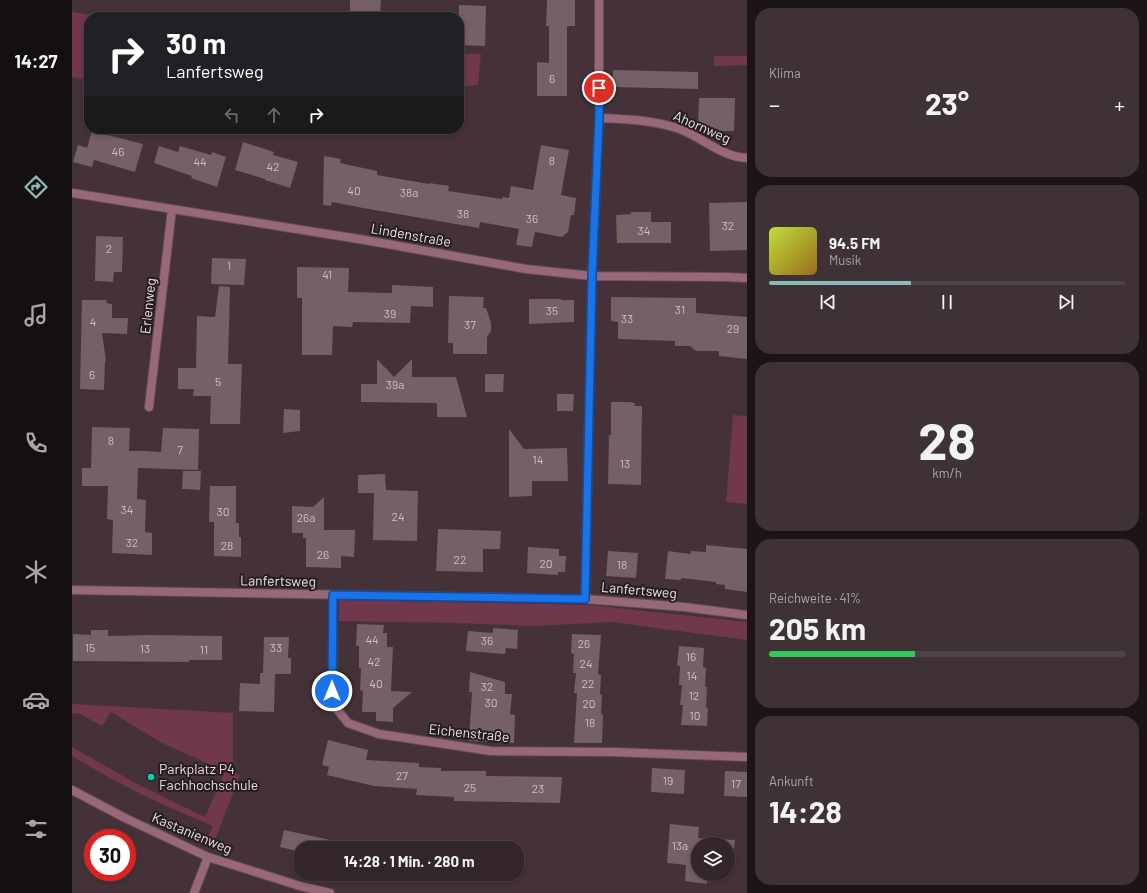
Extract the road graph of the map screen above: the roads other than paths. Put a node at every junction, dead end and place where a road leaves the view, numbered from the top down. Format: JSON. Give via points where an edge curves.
{"nodes":[{"id":1,"x":599,"y":0,"type":"edge"},
{"id":2,"x":599,"y":118,"type":"junction"},
{"id":3,"x":747,"y":158,"type":"edge"},
{"id":4,"x":72,"y":193,"type":"edge"},
{"id":5,"x":172,"y":209,"type":"junction"},
{"id":6,"x":592,"y":276,"type":"junction"},
{"id":7,"x":747,"y":278,"type":"edge"},
{"id":8,"x":149,"y":407,"type":"dead end"},
{"id":9,"x":72,"y":590,"type":"edge"},
{"id":10,"x":333,"y":595,"type":"junction"},
{"id":11,"x":585,"y":599,"type":"junction"},
{"id":12,"x":747,"y":614,"type":"edge"},
{"id":13,"x":747,"y":757,"type":"edge"},
{"id":14,"x":72,"y":790,"type":"edge"},
{"id":15,"x":208,"y":857,"type":"junction"},
{"id":16,"x":194,"y":893,"type":"edge"},
{"id":17,"x":330,"y":893,"type":"edge"}],
"edges":[{"from":1,"to":2,"type":"street"},
{"from":2,"to":3,"type":"street","name":"Ahornweg","via":[[645,120],[661,124],[689,133],[722,151]]},
{"from":2,"to":6,"type":"street"},
{"from":4,"to":5,"type":"street","name":"Lindenstraße"},
{"from":5,"to":6,"type":"street","name":"Lindenstraße","via":[[526,269]]},
{"from":5,"to":8,"type":"street","name":"Erlenweg"},
{"from":6,"to":7,"type":"street","name":"Lindenstraße"},
{"from":6,"to":11,"type":"street"},
{"from":9,"to":10,"type":"street","name":"Lanfertsweg"},
{"from":10,"to":11,"type":"street","name":"Lanfertsweg"},
{"from":10,"to":13,"type":"street","name":"Eichenstraße","via":[[332,691],[336,708],[348,723],[379,734],[490,751]]},
{"from":11,"to":12,"type":"street","name":"Lanfertsweg"},
{"from":14,"to":15,"type":"street","name":"Kastanienweg"},
{"from":15,"to":16,"type":"street"},
{"from":15,"to":17,"type":"street","name":"Kastanienweg"}]}
